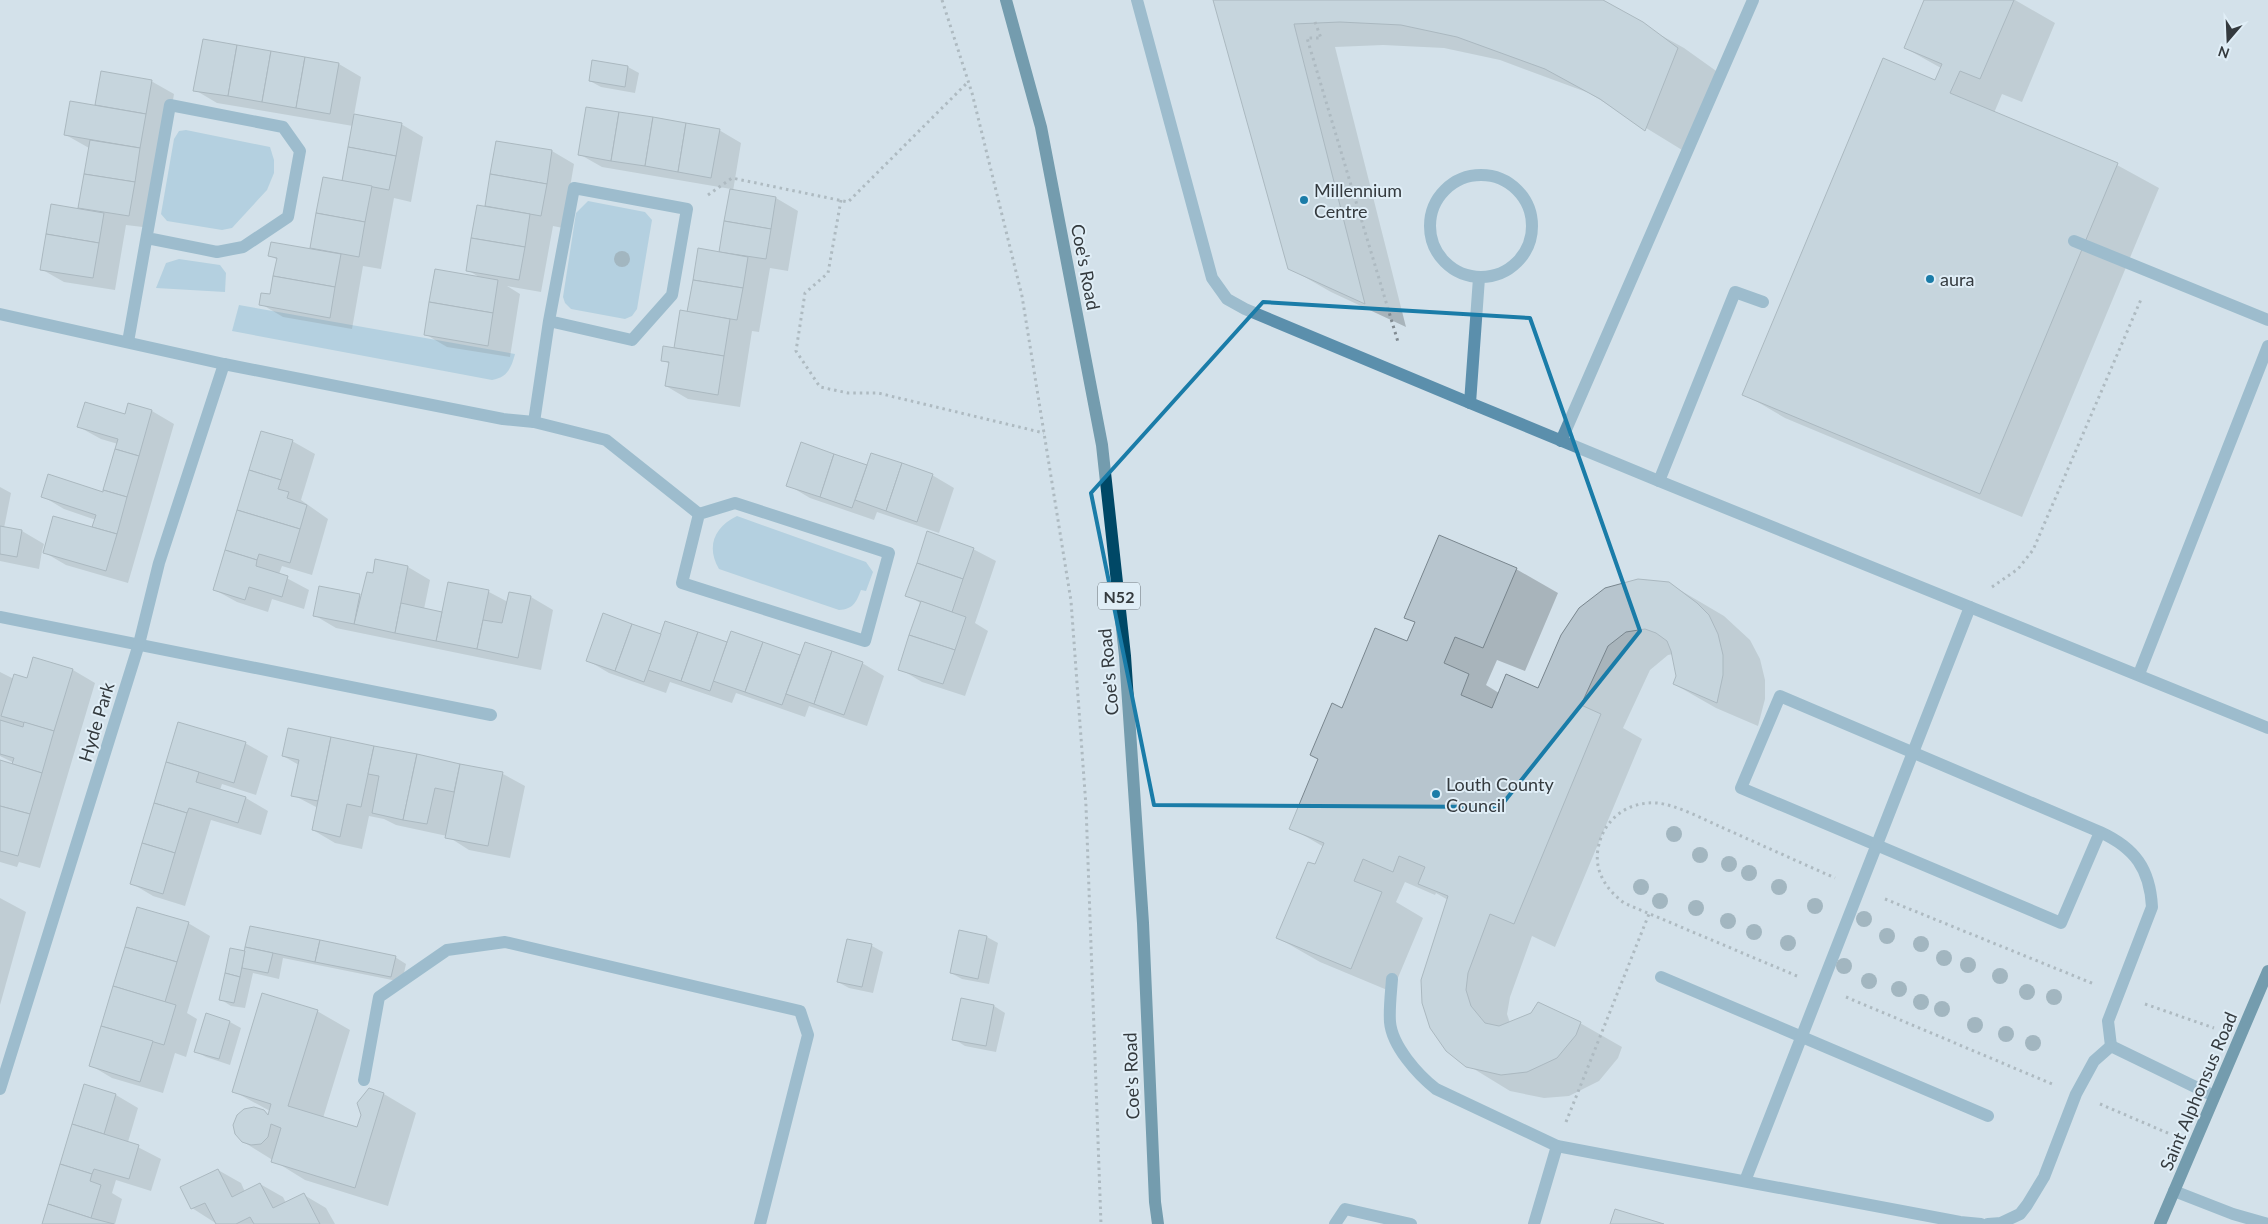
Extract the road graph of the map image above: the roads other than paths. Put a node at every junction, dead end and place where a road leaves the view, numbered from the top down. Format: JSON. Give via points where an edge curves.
{"nodes":[{"id":1,"x":1006,"y":0,"type":"edge"},
{"id":2,"x":1137,"y":0,"type":"edge"},
{"id":3,"x":1753,"y":0,"type":"edge"},
{"id":4,"x":146,"y":238,"type":"junction"},
{"id":5,"x":2074,"y":241,"type":"dead end"},
{"id":6,"x":1479,"y":278,"type":"junction"},
{"id":7,"x":1763,"y":302,"type":"dead end"},
{"id":8,"x":0,"y":314,"type":"edge"},
{"id":9,"x":2268,"y":320,"type":"edge"},
{"id":10,"x":549,"y":321,"type":"junction"},
{"id":11,"x":128,"y":342,"type":"junction"},
{"id":12,"x":2268,"y":346,"type":"edge"},
{"id":13,"x":224,"y":364,"type":"junction"},
{"id":14,"x":1470,"y":403,"type":"junction"},
{"id":15,"x":534,"y":422,"type":"junction"},
{"id":16,"x":1561,"y":441,"type":"junction"},
{"id":17,"x":1659,"y":481,"type":"junction"},
{"id":18,"x":699,"y":514,"type":"junction"},
{"id":19,"x":1965,"y":605,"type":"junction"},
{"id":20,"x":0,"y":617,"type":"edge"},
{"id":21,"x":138,"y":644,"type":"junction"},
{"id":22,"x":2139,"y":674,"type":"junction"},
{"id":23,"x":491,"y":715,"type":"dead end"},
{"id":24,"x":2268,"y":728,"type":"edge"},
{"id":25,"x":1912,"y":752,"type":"junction"},
{"id":26,"x":2100,"y":832,"type":"junction"},
{"id":27,"x":1876,"y":844,"type":"junction"},
{"id":28,"x":2268,"y":971,"type":"edge"},
{"id":29,"x":1661,"y":976,"type":"dead end"},
{"id":30,"x":1392,"y":979,"type":"dead end"},
{"id":31,"x":1801,"y":1036,"type":"junction"},
{"id":32,"x":2111,"y":1046,"type":"junction"},
{"id":33,"x":364,"y":1080,"type":"dead end"},
{"id":34,"x":0,"y":1089,"type":"edge"},
{"id":35,"x":2214,"y":1096,"type":"junction"},
{"id":36,"x":1988,"y":1116,"type":"dead end"},
{"id":37,"x":1557,"y":1146,"type":"junction"},
{"id":38,"x":1744,"y":1181,"type":"junction"},
{"id":39,"x":2174,"y":1191,"type":"junction"},
{"id":40,"x":1155,"y":1202,"type":"junction"},
{"id":41,"x":760,"y":1224,"type":"edge"},
{"id":42,"x":1153,"y":1224,"type":"edge"},
{"id":43,"x":1158,"y":1224,"type":"edge"},
{"id":44,"x":1335,"y":1224,"type":"edge"},
{"id":45,"x":1410,"y":1224,"type":"edge"},
{"id":46,"x":1534,"y":1224,"type":"edge"},
{"id":47,"x":1981,"y":1224,"type":"edge"},
{"id":48,"x":1988,"y":1224,"type":"edge"},
{"id":49,"x":2160,"y":1224,"type":"edge"},
{"id":50,"x":2268,"y":1224,"type":"edge"}],
"edges":[{"from":1,"to":40,"type":"main road","name":"Coe's Road","number":"N52","via":[[1041,127],[1102,446],[1125,656],[1143,923]]},
{"from":2,"to":14,"type":"street","via":[[1212,278],[1227,299]]},
{"from":3,"to":16,"type":"street"},
{"from":4,"to":4,"type":"street","via":[[170,105],[283,127],[300,151],[288,217],[243,247],[217,252]]},
{"from":4,"to":11,"type":"street"},
{"from":5,"to":9,"type":"street"},
{"from":6,"to":6,"type":"street","via":[[1453,270],[1436,251],[1430,234],[1430,218],[1437,200],[1450,186],[1477,175],[1496,177],[1513,186],[1528,204],[1533,222],[1531,242],[1523,258],[1506,272]]},
{"from":6,"to":14,"type":"street"},
{"from":7,"to":17,"type":"street","via":[[1735,292]]},
{"from":8,"to":11,"type":"street"},
{"from":10,"to":10,"type":"street","via":[[574,188],[687,209],[672,296],[632,340]]},
{"from":10,"to":15,"type":"street"},
{"from":11,"to":13,"type":"street"},
{"from":12,"to":22,"type":"street"},
{"from":13,"to":15,"type":"street","via":[[503,419]]},
{"from":13,"to":21,"type":"street","name":"Hyde Park","via":[[159,563]]},
{"from":14,"to":16,"type":"street"},
{"from":15,"to":18,"type":"street","via":[[606,440]]},
{"from":16,"to":17,"type":"street"},
{"from":17,"to":19,"type":"street"},
{"from":18,"to":18,"type":"street","via":[[734,502],[889,553],[865,641],[682,583]]},
{"from":19,"to":22,"type":"street"},
{"from":19,"to":25,"type":"street"},
{"from":20,"to":21,"type":"street"},
{"from":21,"to":23,"type":"street"},
{"from":21,"to":34,"type":"street","name":"Hyde Park"},
{"from":22,"to":24,"type":"street"},
{"from":25,"to":26,"type":"street"},
{"from":25,"to":27,"type":"street"},
{"from":25,"to":27,"type":"street","via":[[1780,696],[1741,788]]},
{"from":26,"to":27,"type":"street","via":[[2061,923]]},
{"from":26,"to":32,"type":"street","via":[[2121,841],[2147,875],[2152,907],[2108,1021]]},
{"from":27,"to":31,"type":"street"},
{"from":28,"to":35,"type":"main road","name":"Saint Alphonsus Road"},
{"from":29,"to":31,"type":"street"},
{"from":30,"to":37,"type":"street","via":[[1390,1024],[1400,1050],[1422,1078],[1436,1089]]},
{"from":31,"to":36,"type":"street"},
{"from":31,"to":38,"type":"street"},
{"from":32,"to":35,"type":"street"},
{"from":32,"to":48,"type":"street","via":[[2094,1061],[2076,1094],[2044,1178],[2027,1205],[2020,1214],[2008,1220]]},
{"from":33,"to":41,"type":"street","via":[[379,997],[447,950],[505,942],[800,1011],[808,1035]]},
{"from":35,"to":39,"type":"main road","name":"Saint Alphonsus Road"},
{"from":37,"to":38,"type":"street"},
{"from":37,"to":46,"type":"street"},
{"from":38,"to":47,"type":"street"},
{"from":39,"to":49,"type":"main road","name":"Saint Alphonsus Road"},
{"from":39,"to":50,"type":"street"},
{"from":40,"to":42,"type":"main road","name":"Coe's Road","number":"N52"},
{"from":40,"to":43,"type":"main road","name":"Coe's Road","number":"N52"},
{"from":44,"to":45,"type":"street","via":[[1345,1209]]}]}
